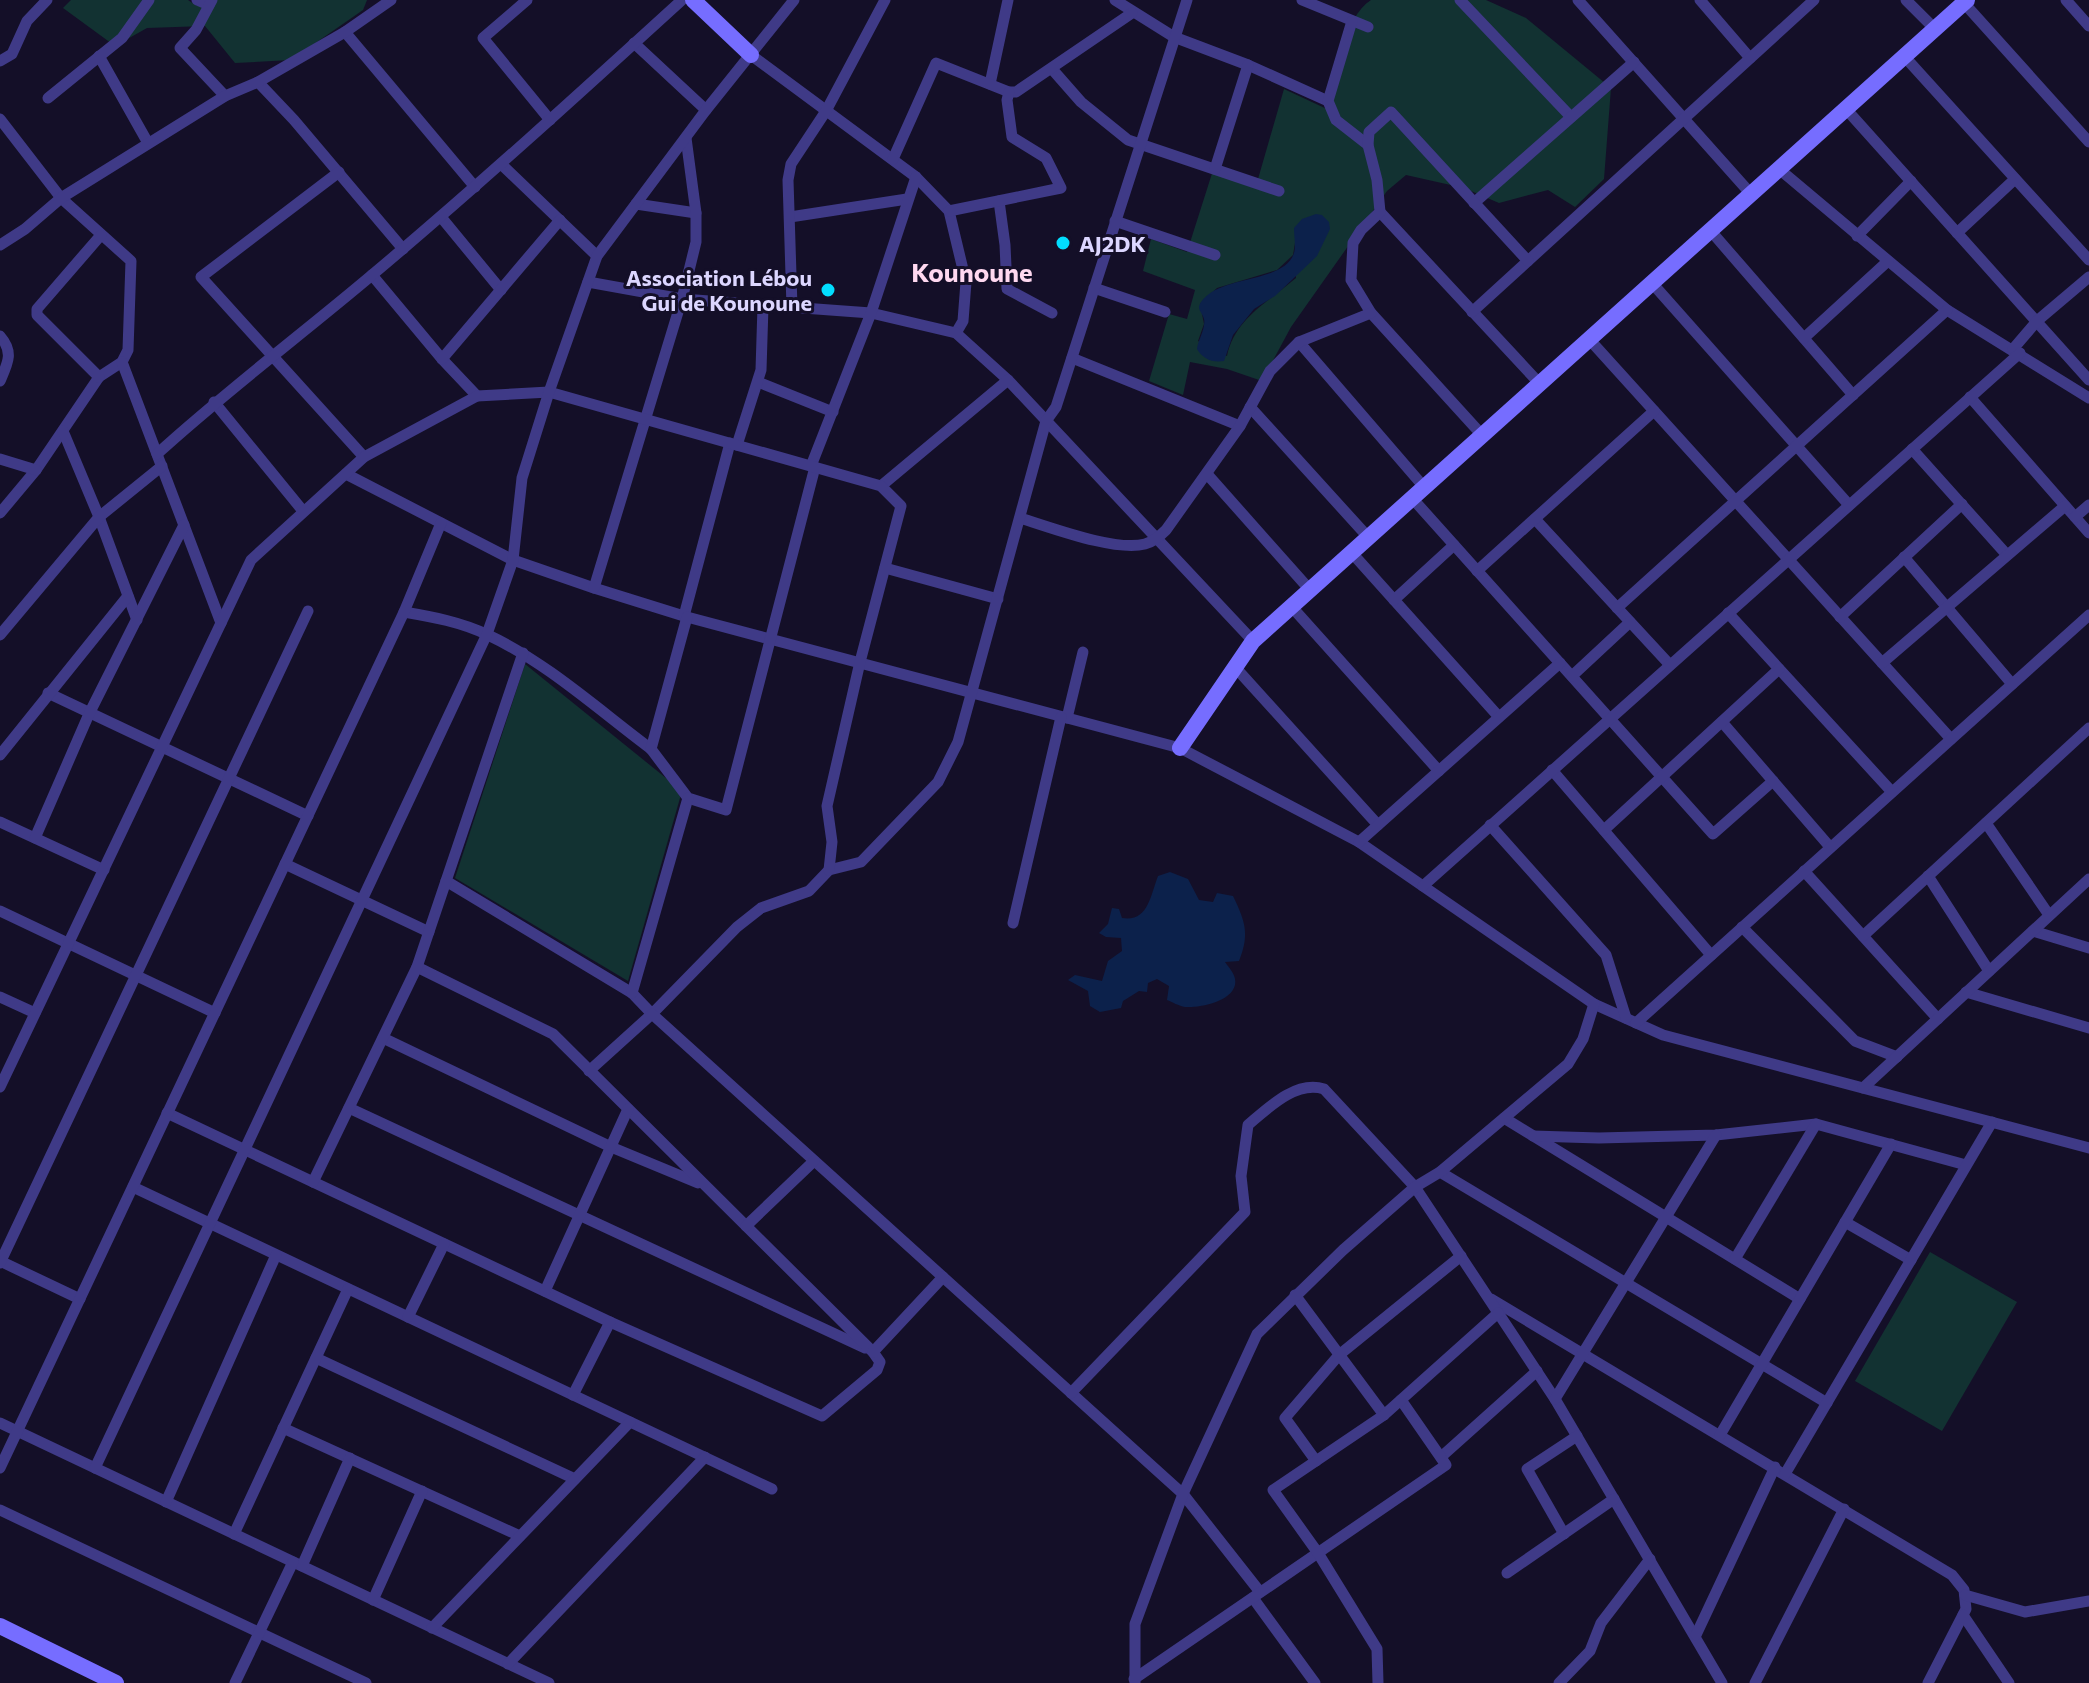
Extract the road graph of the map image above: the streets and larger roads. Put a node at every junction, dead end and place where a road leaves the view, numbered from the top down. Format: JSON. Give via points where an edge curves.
{"nodes":[{"id":1,"x":47,"y":0,"type":"edge"},
{"id":2,"x":149,"y":0,"type":"edge"},
{"id":3,"x":391,"y":0,"type":"edge"},
{"id":4,"x":527,"y":0,"type":"edge"},
{"id":5,"x":682,"y":0,"type":"edge"},
{"id":6,"x":693,"y":0,"type":"edge"},
{"id":7,"x":794,"y":0,"type":"edge"},
{"id":8,"x":885,"y":0,"type":"edge"},
{"id":9,"x":1008,"y":0,"type":"edge"},
{"id":10,"x":1115,"y":0,"type":"edge"},
{"id":11,"x":1187,"y":0,"type":"edge"},
{"id":12,"x":1302,"y":0,"type":"edge"},
{"id":13,"x":1460,"y":0,"type":"edge"},
{"id":14,"x":1578,"y":0,"type":"edge"},
{"id":15,"x":1700,"y":0,"type":"edge"},
{"id":16,"x":1906,"y":0,"type":"edge"},
{"id":17,"x":2066,"y":0,"type":"edge"},
{"id":18,"x":1812,"y":1,"type":"edge"},
{"id":19,"x":206,"y":2,"type":"edge"},
{"id":20,"x":1965,"y":2,"type":"edge"},
{"id":21,"x":1132,"y":13,"type":"junction"},
{"id":22,"x":1352,"y":21,"type":"junction"},
{"id":23,"x":2089,"y":26,"type":"edge"},
{"id":24,"x":1368,"y":27,"type":"dead end"},
{"id":25,"x":1935,"y":29,"type":"junction"},
{"id":26,"x":345,"y":32,"type":"junction"},
{"id":27,"x":1174,"y":37,"type":"junction"},
{"id":28,"x":634,"y":43,"type":"junction"},
{"id":29,"x":751,"y":55,"type":"junction"},
{"id":30,"x":99,"y":56,"type":"junction"},
{"id":31,"x":1904,"y":56,"type":"junction"},
{"id":32,"x":1750,"y":58,"type":"junction"},
{"id":33,"x":0,"y":61,"type":"edge"},
{"id":34,"x":1634,"y":62,"type":"junction"},
{"id":35,"x":1248,"y":65,"type":"junction"},
{"id":36,"x":1052,"y":69,"type":"junction"},
{"id":37,"x":258,"y":82,"type":"junction"},
{"id":38,"x":990,"y":84,"type":"junction"},
{"id":39,"x":1009,"y":92,"type":"junction"},
{"id":40,"x":225,"y":96,"type":"junction"},
{"id":41,"x":48,"y":98,"type":"dead end"},
{"id":42,"x":1328,"y":101,"type":"junction"},
{"id":43,"x":1846,"y":109,"type":"junction"},
{"id":44,"x":706,"y":110,"type":"junction"},
{"id":45,"x":826,"y":111,"type":"junction"},
{"id":46,"x":1571,"y":117,"type":"junction"},
{"id":47,"x":0,"y":119,"type":"edge"},
{"id":48,"x":1684,"y":119,"type":"junction"},
{"id":49,"x":550,"y":120,"type":"junction"},
{"id":50,"x":686,"y":138,"type":"junction"},
{"id":51,"x":2089,"y":142,"type":"edge"},
{"id":52,"x":148,"y":143,"type":"junction"},
{"id":53,"x":1140,"y":144,"type":"junction"},
{"id":54,"x":1368,"y":145,"type":"junction"},
{"id":55,"x":893,"y":159,"type":"junction"},
{"id":56,"x":501,"y":164,"type":"junction"},
{"id":57,"x":1215,"y":169,"type":"junction"},
{"id":58,"x":1779,"y":169,"type":"junction"},
{"id":59,"x":339,"y":172,"type":"junction"},
{"id":60,"x":916,"y":177,"type":"junction"},
{"id":61,"x":2015,"y":179,"type":"junction"},
{"id":62,"x":1911,"y":181,"type":"junction"},
{"id":63,"x":475,"y":187,"type":"junction"},
{"id":64,"x":1279,"y":191,"type":"dead end"},
{"id":65,"x":1751,"y":194,"type":"junction"},
{"id":66,"x":61,"y":198,"type":"junction"},
{"id":67,"x":907,"y":199,"type":"junction"},
{"id":68,"x":999,"y":201,"type":"junction"},
{"id":69,"x":1474,"y":203,"type":"junction"},
{"id":70,"x":636,"y":204,"type":"junction"},
{"id":71,"x":949,"y":211,"type":"junction"},
{"id":72,"x":1380,"y":212,"type":"junction"},
{"id":73,"x":696,"y":213,"type":"junction"},
{"id":74,"x":441,"y":217,"type":"junction"},
{"id":75,"x":790,"y":217,"type":"junction"},
{"id":76,"x":560,"y":220,"type":"junction"},
{"id":77,"x":1115,"y":221,"type":"junction"},
{"id":78,"x":1710,"y":230,"type":"junction"},
{"id":79,"x":1957,"y":233,"type":"junction"},
{"id":80,"x":101,"y":235,"type":"junction"},
{"id":81,"x":1857,"y":236,"type":"junction"},
{"id":82,"x":0,"y":245,"type":"edge"},
{"id":83,"x":403,"y":249,"type":"junction"},
{"id":84,"x":1215,"y":255,"type":"dead end"},
{"id":85,"x":597,"y":256,"type":"junction"},
{"id":86,"x":2089,"y":260,"type":"edge"},
{"id":87,"x":1528,"y":261,"type":"junction"},
{"id":88,"x":1888,"y":261,"type":"junction"},
{"id":89,"x":372,"y":275,"type":"junction"},
{"id":90,"x":2089,"y":277,"type":"edge"},
{"id":91,"x":588,"y":282,"type":"junction"},
{"id":92,"x":1652,"y":283,"type":"junction"},
{"id":93,"x":1094,"y":288,"type":"junction"},
{"id":94,"x":501,"y":290,"type":"junction"},
{"id":95,"x":682,"y":299,"type":"junction"},
{"id":96,"x":763,"y":306,"type":"junction"},
{"id":97,"x":792,"y":307,"type":"junction"},
{"id":98,"x":1947,"y":310,"type":"junction"},
{"id":99,"x":1165,"y":312,"type":"dead end"},
{"id":100,"x":1472,"y":312,"type":"junction"},
{"id":101,"x":871,"y":313,"type":"junction"},
{"id":102,"x":1052,"y":313,"type":"dead end"},
{"id":103,"x":1371,"y":313,"type":"junction"},
{"id":104,"x":2037,"y":321,"type":"junction"},
{"id":105,"x":956,"y":333,"type":"junction"},
{"id":106,"x":0,"y":336,"type":"edge"},
{"id":107,"x":1804,"y":338,"type":"junction"},
{"id":108,"x":1589,"y":339,"type":"junction"},
{"id":109,"x":1299,"y":342,"type":"junction"},
{"id":110,"x":2016,"y":351,"type":"junction"},
{"id":111,"x":274,"y":357,"type":"junction"},
{"id":112,"x":1072,"y":358,"type":"junction"},
{"id":113,"x":442,"y":359,"type":"junction"},
{"id":114,"x":122,"y":362,"type":"junction"},
{"id":115,"x":99,"y":377,"type":"junction"},
{"id":116,"x":1008,"y":380,"type":"junction"},
{"id":117,"x":2089,"y":380,"type":"edge"},
{"id":118,"x":0,"y":381,"type":"edge"},
{"id":119,"x":758,"y":382,"type":"junction"},
{"id":120,"x":1540,"y":384,"type":"junction"},
{"id":121,"x":549,"y":392,"type":"junction"},
{"id":122,"x":2088,"y":394,"type":"edge"},
{"id":123,"x":1853,"y":395,"type":"junction"},
{"id":124,"x":477,"y":396,"type":"junction"},
{"id":125,"x":1970,"y":397,"type":"junction"},
{"id":126,"x":214,"y":402,"type":"junction"},
{"id":127,"x":1250,"y":407,"type":"junction"},
{"id":128,"x":1654,"y":411,"type":"junction"},
{"id":129,"x":833,"y":412,"type":"junction"},
{"id":130,"x":645,"y":419,"type":"junction"},
{"id":131,"x":1046,"y":421,"type":"junction"},
{"id":132,"x":1240,"y":426,"type":"junction"},
{"id":133,"x":63,"y":431,"type":"junction"},
{"id":134,"x":1482,"y":435,"type":"junction"},
{"id":135,"x":734,"y":444,"type":"junction"},
{"id":136,"x":1797,"y":446,"type":"junction"},
{"id":137,"x":1912,"y":449,"type":"junction"},
{"id":138,"x":364,"y":457,"type":"junction"},
{"id":139,"x":0,"y":459,"type":"edge"},
{"id":140,"x":160,"y":460,"type":"junction"},
{"id":141,"x":813,"y":466,"type":"junction"},
{"id":142,"x":36,"y":470,"type":"junction"},
{"id":143,"x":346,"y":474,"type":"junction"},
{"id":144,"x":1207,"y":474,"type":"junction"},
{"id":145,"x":881,"y":486,"type":"junction"},
{"id":146,"x":1418,"y":492,"type":"junction"},
{"id":147,"x":1736,"y":501,"type":"junction"},
{"id":148,"x":1962,"y":504,"type":"junction"},
{"id":149,"x":1849,"y":505,"type":"junction"},
{"id":150,"x":2089,"y":505,"type":"edge"},
{"id":151,"x":2065,"y":506,"type":"junction"},
{"id":152,"x":303,"y":511,"type":"junction"},
{"id":153,"x":0,"y":513,"type":"edge"},
{"id":154,"x":99,"y":517,"type":"junction"},
{"id":155,"x":2075,"y":517,"type":"junction"},
{"id":156,"x":1020,"y":518,"type":"junction"},
{"id":157,"x":1535,"y":519,"type":"junction"},
{"id":158,"x":441,"y":523,"type":"junction"},
{"id":159,"x":184,"y":525,"type":"junction"},
{"id":160,"x":2089,"y":533,"type":"edge"},
{"id":161,"x":1368,"y":537,"type":"junction"},
{"id":162,"x":1156,"y":539,"type":"junction"},
{"id":163,"x":1454,"y":545,"type":"junction"},
{"id":164,"x":1352,"y":553,"type":"junction"},
{"id":165,"x":2007,"y":555,"type":"junction"},
{"id":166,"x":1904,"y":557,"type":"junction"},
{"id":167,"x":1789,"y":559,"type":"junction"},
{"id":168,"x":513,"y":560,"type":"junction"},
{"id":169,"x":885,"y":568,"type":"junction"},
{"id":170,"x":1477,"y":571,"type":"junction"},
{"id":171,"x":594,"y":588,"type":"junction"},
{"id":172,"x":1310,"y":590,"type":"junction"},
{"id":173,"x":128,"y":596,"type":"junction"},
{"id":174,"x":998,"y":599,"type":"junction"},
{"id":175,"x":1394,"y":600,"type":"junction"},
{"id":176,"x":1291,"y":606,"type":"junction"},
{"id":177,"x":1947,"y":607,"type":"junction"},
{"id":178,"x":1617,"y":608,"type":"junction"},
{"id":179,"x":308,"y":611,"type":"dead end"},
{"id":180,"x":404,"y":612,"type":"junction"},
{"id":181,"x":1728,"y":613,"type":"junction"},
{"id":182,"x":2089,"y":615,"type":"edge"},
{"id":183,"x":685,"y":617,"type":"junction"},
{"id":184,"x":1840,"y":617,"type":"junction"},
{"id":185,"x":137,"y":620,"type":"junction"},
{"id":186,"x":1630,"y":622,"type":"junction"},
{"id":187,"x":221,"y":623,"type":"junction"},
{"id":188,"x":487,"y":634,"type":"junction"},
{"id":189,"x":0,"y":635,"type":"edge"},
{"id":190,"x":771,"y":639,"type":"junction"},
{"id":191,"x":1253,"y":641,"type":"junction"},
{"id":192,"x":1083,"y":652,"type":"dead end"},
{"id":193,"x":523,"y":653,"type":"junction"},
{"id":194,"x":860,"y":662,"type":"junction"},
{"id":195,"x":1560,"y":663,"type":"junction"},
{"id":196,"x":1882,"y":663,"type":"junction"},
{"id":197,"x":1670,"y":665,"type":"junction"},
{"id":198,"x":1235,"y":667,"type":"junction"},
{"id":199,"x":1779,"y":669,"type":"junction"},
{"id":200,"x":1572,"y":676,"type":"junction"},
{"id":201,"x":2012,"y":684,"type":"junction"},
{"id":202,"x":48,"y":693,"type":"junction"},
{"id":203,"x":973,"y":693,"type":"junction"},
{"id":204,"x":89,"y":714,"type":"junction"},
{"id":205,"x":1499,"y":717,"type":"junction"},
{"id":206,"x":1064,"y":718,"type":"junction"},
{"id":207,"x":1610,"y":719,"type":"junction"},
{"id":208,"x":1722,"y":722,"type":"junction"},
{"id":209,"x":2089,"y":728,"type":"edge"},
{"id":210,"x":1951,"y":739,"type":"junction"},
{"id":211,"x":1180,"y":748,"type":"junction"},
{"id":212,"x":163,"y":749,"type":"junction"},
{"id":213,"x":651,"y":749,"type":"junction"},
{"id":214,"x":0,"y":755,"type":"edge"},
{"id":215,"x":1552,"y":770,"type":"junction"},
{"id":216,"x":1439,"y":771,"type":"junction"},
{"id":217,"x":1662,"y":777,"type":"junction"},
{"id":218,"x":230,"y":781,"type":"junction"},
{"id":219,"x":1773,"y":781,"type":"junction"},
{"id":220,"x":1892,"y":792,"type":"junction"},
{"id":221,"x":688,"y":798,"type":"junction"},
{"id":222,"x":308,"y":816,"type":"junction"},
{"id":223,"x":0,"y":822,"type":"edge"},
{"id":224,"x":1986,"y":823,"type":"junction"},
{"id":225,"x":1378,"y":825,"type":"junction"},
{"id":226,"x":1490,"y":825,"type":"junction"},
{"id":227,"x":1604,"y":830,"type":"junction"},
{"id":228,"x":35,"y":838,"type":"junction"},
{"id":229,"x":1359,"y":842,"type":"junction"},
{"id":230,"x":1830,"y":847,"type":"junction"},
{"id":231,"x":285,"y":864,"type":"junction"},
{"id":232,"x":104,"y":870,"type":"junction"},
{"id":233,"x":829,"y":870,"type":"junction"},
{"id":234,"x":1804,"y":871,"type":"junction"},
{"id":235,"x":1928,"y":876,"type":"junction"},
{"id":236,"x":2089,"y":879,"type":"edge"},
{"id":237,"x":446,"y":881,"type":"junction"},
{"id":238,"x":1423,"y":886,"type":"junction"},
{"id":239,"x":362,"y":901,"type":"junction"},
{"id":240,"x":0,"y":911,"type":"edge"},
{"id":241,"x":2049,"y":915,"type":"junction"},
{"id":242,"x":1013,"y":923,"type":"dead end"},
{"id":243,"x":1742,"y":927,"type":"junction"},
{"id":244,"x":2033,"y":931,"type":"junction"},
{"id":245,"x":429,"y":932,"type":"junction"},
{"id":246,"x":1863,"y":936,"type":"junction"},
{"id":247,"x":68,"y":943,"type":"junction"},
{"id":248,"x":2089,"y":948,"type":"edge"},
{"id":249,"x":1711,"y":955,"type":"junction"},
{"id":250,"x":417,"y":967,"type":"junction"},
{"id":251,"x":1989,"y":971,"type":"junction"},
{"id":252,"x":138,"y":975,"type":"junction"},
{"id":253,"x":1966,"y":992,"type":"junction"},
{"id":254,"x":632,"y":993,"type":"junction"},
{"id":255,"x":0,"y":997,"type":"edge"},
{"id":256,"x":1594,"y":1004,"type":"junction"},
{"id":257,"x":35,"y":1013,"type":"junction"},
{"id":258,"x":215,"y":1013,"type":"junction"},
{"id":259,"x":652,"y":1014,"type":"junction"},
{"id":260,"x":1938,"y":1019,"type":"junction"},
{"id":261,"x":1631,"y":1020,"type":"junction"},
{"id":262,"x":2089,"y":1028,"type":"edge"},
{"id":263,"x":383,"y":1038,"type":"junction"},
{"id":264,"x":1897,"y":1057,"type":"junction"},
{"id":265,"x":589,"y":1071,"type":"junction"},
{"id":266,"x":1,"y":1082,"type":"edge"},
{"id":267,"x":1863,"y":1088,"type":"junction"},
{"id":268,"x":349,"y":1108,"type":"junction"},
{"id":269,"x":628,"y":1109,"type":"junction"},
{"id":270,"x":167,"y":1113,"type":"junction"},
{"id":271,"x":1504,"y":1118,"type":"junction"},
{"id":272,"x":1992,"y":1122,"type":"junction"},
{"id":273,"x":1816,"y":1124,"type":"junction"},
{"id":274,"x":1716,"y":1135,"type":"junction"},
{"id":275,"x":1533,"y":1136,"type":"junction"},
{"id":276,"x":1891,"y":1144,"type":"junction"},
{"id":277,"x":611,"y":1147,"type":"junction"},
{"id":278,"x":2089,"y":1148,"type":"edge"},
{"id":279,"x":246,"y":1150,"type":"junction"},
{"id":280,"x":814,"y":1161,"type":"junction"},
{"id":281,"x":1966,"y":1165,"type":"junction"},
{"id":282,"x":1440,"y":1172,"type":"junction"},
{"id":283,"x":313,"y":1182,"type":"junction"},
{"id":284,"x":705,"y":1185,"type":"junction"},
{"id":285,"x":133,"y":1187,"type":"junction"},
{"id":286,"x":1415,"y":1187,"type":"junction"},
{"id":287,"x":578,"y":1217,"type":"junction"},
{"id":288,"x":1666,"y":1217,"type":"junction"},
{"id":289,"x":1845,"y":1222,"type":"junction"},
{"id":290,"x":211,"y":1224,"type":"junction"},
{"id":291,"x":746,"y":1226,"type":"junction"},
{"id":292,"x":444,"y":1244,"type":"junction"},
{"id":293,"x":276,"y":1255,"type":"junction"},
{"id":294,"x":1461,"y":1256,"type":"junction"},
{"id":295,"x":1735,"y":1259,"type":"junction"},
{"id":296,"x":1911,"y":1260,"type":"junction"},
{"id":297,"x":0,"y":1262,"type":"edge"},
{"id":298,"x":943,"y":1277,"type":"junction"},
{"id":299,"x":1626,"y":1283,"type":"junction"},
{"id":300,"x":348,"y":1289,"type":"junction"},
{"id":301,"x":545,"y":1291,"type":"junction"},
{"id":302,"x":1295,"y":1295,"type":"junction"},
{"id":303,"x":1488,"y":1297,"type":"junction"},
{"id":304,"x":80,"y":1299,"type":"junction"},
{"id":305,"x":1800,"y":1299,"type":"junction"},
{"id":306,"x":1498,"y":1313,"type":"junction"},
{"id":307,"x":408,"y":1317,"type":"junction"},
{"id":308,"x":610,"y":1322,"type":"junction"},
{"id":309,"x":873,"y":1352,"type":"junction"},
{"id":310,"x":1583,"y":1353,"type":"junction"},
{"id":311,"x":1339,"y":1355,"type":"junction"},
{"id":312,"x":316,"y":1358,"type":"junction"},
{"id":313,"x":1762,"y":1364,"type":"junction"},
{"id":314,"x":1537,"y":1371,"type":"junction"},
{"id":315,"x":1071,"y":1393,"type":"junction"},
{"id":316,"x":573,"y":1395,"type":"junction"},
{"id":317,"x":1555,"y":1399,"type":"junction"},
{"id":318,"x":1401,"y":1400,"type":"junction"},
{"id":319,"x":1827,"y":1403,"type":"junction"},
{"id":320,"x":1384,"y":1415,"type":"junction"},
{"id":321,"x":630,"y":1422,"type":"junction"},
{"id":322,"x":0,"y":1423,"type":"edge"},
{"id":323,"x":283,"y":1428,"type":"junction"},
{"id":324,"x":17,"y":1431,"type":"junction"},
{"id":325,"x":1720,"y":1435,"type":"junction"},
{"id":326,"x":1577,"y":1436,"type":"junction"},
{"id":327,"x":705,"y":1457,"type":"junction"},
{"id":328,"x":1441,"y":1457,"type":"junction"},
{"id":329,"x":350,"y":1458,"type":"junction"},
{"id":330,"x":1316,"y":1461,"type":"junction"},
{"id":331,"x":0,"y":1468,"type":"edge"},
{"id":332,"x":95,"y":1468,"type":"junction"},
{"id":333,"x":1780,"y":1470,"type":"junction"},
{"id":334,"x":575,"y":1479,"type":"junction"},
{"id":335,"x":772,"y":1489,"type":"dead end"},
{"id":336,"x":422,"y":1491,"type":"junction"},
{"id":337,"x":1183,"y":1494,"type":"junction"},
{"id":338,"x":1614,"y":1499,"type":"junction"},
{"id":339,"x":166,"y":1502,"type":"junction"},
{"id":340,"x":1844,"y":1509,"type":"junction"},
{"id":341,"x":0,"y":1510,"type":"edge"},
{"id":342,"x":234,"y":1534,"type":"junction"},
{"id":343,"x":1564,"y":1534,"type":"junction"},
{"id":344,"x":520,"y":1536,"type":"junction"},
{"id":345,"x":1318,"y":1553,"type":"junction"},
{"id":346,"x":1650,"y":1559,"type":"junction"},
{"id":347,"x":298,"y":1564,"type":"junction"},
{"id":348,"x":1507,"y":1573,"type":"dead end"},
{"id":349,"x":1256,"y":1595,"type":"junction"},
{"id":350,"x":1965,"y":1595,"type":"junction"},
{"id":351,"x":373,"y":1600,"type":"junction"},
{"id":352,"x":2089,"y":1601,"type":"edge"},
{"id":353,"x":1963,"y":1615,"type":"junction"},
{"id":354,"x":0,"y":1626,"type":"edge"},
{"id":355,"x":432,"y":1628,"type":"junction"},
{"id":356,"x":259,"y":1633,"type":"junction"},
{"id":357,"x":1696,"y":1635,"type":"junction"},
{"id":358,"x":508,"y":1664,"type":"junction"},
{"id":359,"x":1134,"y":1681,"type":"edge"},
{"id":360,"x":116,"y":1683,"type":"edge"},
{"id":361,"x":235,"y":1683,"type":"edge"},
{"id":362,"x":366,"y":1683,"type":"edge"},
{"id":363,"x":549,"y":1683,"type":"edge"},
{"id":364,"x":1315,"y":1683,"type":"edge"},
{"id":365,"x":1378,"y":1683,"type":"edge"},
{"id":366,"x":1559,"y":1683,"type":"edge"},
{"id":367,"x":1722,"y":1683,"type":"edge"},
{"id":368,"x":1755,"y":1683,"type":"edge"},
{"id":369,"x":1928,"y":1683,"type":"edge"},
{"id":370,"x":2009,"y":1683,"type":"edge"}],
"edges":[{"from":1,"to":33,"type":"street","via":[[27,21],[12,54]]},
{"from":2,"to":30,"type":"street","via":[[122,38]]},
{"from":3,"to":26,"type":"street"},
{"from":4,"to":49,"type":"street","via":[[483,38]]},
{"from":5,"to":28,"type":"street"},
{"from":6,"to":29,"type":"street"},
{"from":7,"to":29,"type":"street"},
{"from":8,"to":45,"type":"street"},
{"from":9,"to":38,"type":"street"},
{"from":10,"to":21,"type":"street"},
{"from":11,"to":27,"type":"street"},
{"from":12,"to":22,"type":"street"},
{"from":13,"to":46,"type":"street"},
{"from":14,"to":34,"type":"street"},
{"from":15,"to":32,"type":"street"},
{"from":16,"to":25,"type":"street"},
{"from":17,"to":23,"type":"street"},
{"from":18,"to":32,"type":"street"},
{"from":19,"to":40,"type":"street","via":[[196,30],[180,48]]},
{"from":20,"to":25,"type":"street"},
{"from":20,"to":51,"type":"street"},
{"from":21,"to":27,"type":"street"},
{"from":21,"to":36,"type":"street"},
{"from":22,"to":24,"type":"street"},
{"from":22,"to":42,"type":"street"},
{"from":25,"to":31,"type":"street"},
{"from":26,"to":37,"type":"street"},
{"from":26,"to":63,"type":"street"},
{"from":27,"to":35,"type":"street"},
{"from":27,"to":53,"type":"street"},
{"from":28,"to":44,"type":"street"},
{"from":28,"to":49,"type":"street"},
{"from":29,"to":44,"type":"street"},
{"from":29,"to":45,"type":"street"},
{"from":30,"to":41,"type":"street"},
{"from":30,"to":52,"type":"street"},
{"from":31,"to":43,"type":"street"},
{"from":31,"to":61,"type":"street"},
{"from":32,"to":48,"type":"street"},
{"from":34,"to":46,"type":"street"},
{"from":34,"to":48,"type":"street"},
{"from":35,"to":42,"type":"street"},
{"from":35,"to":57,"type":"street"},
{"from":36,"to":39,"type":"street"},
{"from":36,"to":53,"type":"street","via":[[1081,102]]},
{"from":37,"to":40,"type":"street"},
{"from":37,"to":59,"type":"street"},
{"from":38,"to":39,"type":"street"},
{"from":38,"to":55,"type":"street","via":[[936,63]]},
{"from":39,"to":68,"type":"street","via":[[1012,137],[1046,158],[1061,188]]},
{"from":40,"to":52,"type":"street"},
{"from":42,"to":54,"type":"street","via":[[1336,120]]},
{"from":43,"to":58,"type":"street"},
{"from":43,"to":62,"type":"street"},
{"from":44,"to":50,"type":"street"},
{"from":45,"to":55,"type":"street"},
{"from":45,"to":75,"type":"street","via":[[791,164]]},
{"from":46,"to":69,"type":"street"},
{"from":47,"to":66,"type":"street"},
{"from":48,"to":65,"type":"street"},
{"from":48,"to":87,"type":"street"},
{"from":49,"to":56,"type":"street"},
{"from":50,"to":70,"type":"street"},
{"from":50,"to":73,"type":"street"},
{"from":52,"to":66,"type":"street"},
{"from":53,"to":57,"type":"street"},
{"from":53,"to":77,"type":"street"},
{"from":54,"to":69,"type":"street","via":[[1369,132],[1391,112]]},
{"from":54,"to":72,"type":"street"},
{"from":55,"to":60,"type":"street"},
{"from":56,"to":63,"type":"street"},
{"from":56,"to":76,"type":"street"},
{"from":57,"to":64,"type":"street"},
{"from":58,"to":65,"type":"street"},
{"from":58,"to":81,"type":"street"},
{"from":59,"to":83,"type":"street"},
{"from":59,"to":111,"type":"street","via":[[201,277]]},
{"from":60,"to":67,"type":"street"},
{"from":60,"to":71,"type":"street"},
{"from":61,"to":79,"type":"street"},
{"from":61,"to":86,"type":"street"},
{"from":62,"to":79,"type":"street"},
{"from":62,"to":81,"type":"street"},
{"from":63,"to":74,"type":"street"},
{"from":65,"to":78,"type":"street"},
{"from":66,"to":80,"type":"street"},
{"from":66,"to":82,"type":"street"},
{"from":67,"to":75,"type":"street"},
{"from":67,"to":101,"type":"street"},
{"from":68,"to":71,"type":"street"},
{"from":68,"to":102,"type":"street","via":[[1007,289]]},
{"from":69,"to":87,"type":"street"},
{"from":70,"to":73,"type":"street"},
{"from":70,"to":85,"type":"street"},
{"from":71,"to":105,"type":"street","via":[[966,282],[963,321]]},
{"from":72,"to":100,"type":"street"},
{"from":72,"to":103,"type":"street","via":[[1361,230],[1350,255],[1351,280]]},
{"from":73,"to":95,"type":"street","via":[[696,242]]},
{"from":74,"to":83,"type":"street"},
{"from":74,"to":94,"type":"street"},
{"from":75,"to":97,"type":"street"},
{"from":76,"to":85,"type":"street"},
{"from":76,"to":94,"type":"street"},
{"from":77,"to":84,"type":"street"},
{"from":77,"to":93,"type":"street"},
{"from":78,"to":92,"type":"street"},
{"from":78,"to":107,"type":"street"},
{"from":79,"to":104,"type":"street"},
{"from":80,"to":114,"type":"street","via":[[131,261],[128,350]]},
{"from":80,"to":115,"type":"street","via":[[37,309],[37,315]]},
{"from":81,"to":88,"type":"street"},
{"from":83,"to":89,"type":"street"},
{"from":85,"to":91,"type":"street"},
{"from":87,"to":100,"type":"street"},
{"from":88,"to":98,"type":"street"},
{"from":88,"to":107,"type":"street"},
{"from":89,"to":111,"type":"street"},
{"from":89,"to":113,"type":"street"},
{"from":90,"to":104,"type":"street"},
{"from":91,"to":95,"type":"street"},
{"from":91,"to":121,"type":"street"},
{"from":92,"to":108,"type":"street"},
{"from":92,"to":136,"type":"street"},
{"from":93,"to":99,"type":"street"},
{"from":93,"to":112,"type":"street"},
{"from":94,"to":113,"type":"street"},
{"from":95,"to":96,"type":"street"},
{"from":95,"to":130,"type":"street"},
{"from":96,"to":97,"type":"street"},
{"from":96,"to":119,"type":"street"},
{"from":97,"to":101,"type":"street"},
{"from":98,"to":110,"type":"street"},
{"from":98,"to":123,"type":"street"},
{"from":100,"to":120,"type":"street"},
{"from":101,"to":105,"type":"street"},
{"from":101,"to":129,"type":"street"},
{"from":103,"to":109,"type":"street"},
{"from":103,"to":134,"type":"street"},
{"from":104,"to":110,"type":"street"},
{"from":104,"to":117,"type":"street"},
{"from":105,"to":116,"type":"street"},
{"from":106,"to":118,"type":"street","via":[[10,358]]},
{"from":107,"to":123,"type":"street"},
{"from":108,"to":120,"type":"street"},
{"from":108,"to":128,"type":"street"},
{"from":109,"to":127,"type":"street","via":[[1270,371]]},
{"from":109,"to":146,"type":"street"},
{"from":110,"to":122,"type":"street"},
{"from":110,"to":125,"type":"street"},
{"from":111,"to":126,"type":"street"},
{"from":111,"to":138,"type":"street"},
{"from":112,"to":131,"type":"street"},
{"from":112,"to":132,"type":"street"},
{"from":113,"to":124,"type":"street"},
{"from":114,"to":115,"type":"street"},
{"from":114,"to":140,"type":"street"},
{"from":115,"to":133,"type":"street"},
{"from":116,"to":131,"type":"street"},
{"from":116,"to":145,"type":"street"},
{"from":119,"to":129,"type":"street"},
{"from":119,"to":135,"type":"street"},
{"from":120,"to":134,"type":"street"},
{"from":121,"to":124,"type":"street"},
{"from":121,"to":130,"type":"street"},
{"from":121,"to":168,"type":"street","via":[[522,478]]},
{"from":123,"to":136,"type":"street"},
{"from":124,"to":138,"type":"street"},
{"from":125,"to":137,"type":"street"},
{"from":125,"to":151,"type":"street"},
{"from":126,"to":140,"type":"street"},
{"from":126,"to":152,"type":"street"},
{"from":127,"to":132,"type":"street"},
{"from":127,"to":161,"type":"street"},
{"from":128,"to":147,"type":"street"},
{"from":128,"to":157,"type":"street"},
{"from":129,"to":141,"type":"street"},
{"from":130,"to":135,"type":"street"},
{"from":130,"to":171,"type":"street"},
{"from":131,"to":156,"type":"street"},
{"from":131,"to":162,"type":"street"},
{"from":132,"to":144,"type":"street"},
{"from":133,"to":142,"type":"street"},
{"from":133,"to":154,"type":"street"},
{"from":134,"to":146,"type":"street"},
{"from":135,"to":141,"type":"street"},
{"from":135,"to":183,"type":"street"},
{"from":136,"to":147,"type":"street"},
{"from":136,"to":149,"type":"street"},
{"from":137,"to":148,"type":"street"},
{"from":137,"to":149,"type":"street"},
{"from":138,"to":143,"type":"street"},
{"from":139,"to":142,"type":"street"},
{"from":140,"to":154,"type":"street"},
{"from":140,"to":159,"type":"street"},
{"from":141,"to":145,"type":"street"},
{"from":141,"to":190,"type":"street"},
{"from":142,"to":153,"type":"street"},
{"from":143,"to":152,"type":"street"},
{"from":143,"to":158,"type":"street"},
{"from":144,"to":162,"type":"street"},
{"from":144,"to":172,"type":"street"},
{"from":145,"to":169,"type":"street","via":[[901,506]]},
{"from":146,"to":161,"type":"street"},
{"from":146,"to":163,"type":"street"},
{"from":147,"to":167,"type":"street"},
{"from":147,"to":178,"type":"street"},
{"from":148,"to":165,"type":"street"},
{"from":148,"to":166,"type":"street"},
{"from":149,"to":167,"type":"street"},
{"from":150,"to":155,"type":"street"},
{"from":151,"to":155,"type":"street"},
{"from":151,"to":165,"type":"street"},
{"from":152,"to":187,"type":"street","via":[[251,560]]},
{"from":154,"to":173,"type":"street"},
{"from":154,"to":189,"type":"street"},
{"from":155,"to":160,"type":"street"},
{"from":156,"to":162,"type":"street","via":[[1099,541],[1130,545]]},
{"from":156,"to":174,"type":"street"},
{"from":157,"to":170,"type":"street"},
{"from":157,"to":178,"type":"street"},
{"from":158,"to":168,"type":"street"},
{"from":158,"to":180,"type":"street"},
{"from":159,"to":185,"type":"street"},
{"from":159,"to":187,"type":"street"},
{"from":161,"to":164,"type":"street"},
{"from":162,"to":191,"type":"street"},
{"from":163,"to":170,"type":"street"},
{"from":163,"to":175,"type":"street"},
{"from":164,"to":172,"type":"street"},
{"from":164,"to":175,"type":"street"},
{"from":165,"to":177,"type":"street"},
{"from":166,"to":177,"type":"street"},
{"from":166,"to":184,"type":"street"},
{"from":167,"to":181,"type":"street"},
{"from":167,"to":184,"type":"street"},
{"from":168,"to":171,"type":"street"},
{"from":168,"to":188,"type":"street"},
{"from":169,"to":174,"type":"street"},
{"from":169,"to":194,"type":"street"},
{"from":170,"to":195,"type":"street"},
{"from":171,"to":183,"type":"street"},
{"from":172,"to":176,"type":"street"},
{"from":173,"to":185,"type":"street"},
{"from":173,"to":202,"type":"street"},
{"from":174,"to":203,"type":"street"},
{"from":175,"to":205,"type":"street"},
{"from":176,"to":191,"type":"street"},
{"from":176,"to":216,"type":"street"},
{"from":177,"to":196,"type":"street"},
{"from":177,"to":201,"type":"street"},
{"from":178,"to":186,"type":"street"},
{"from":179,"to":218,"type":"street"},
{"from":180,"to":188,"type":"street"},
{"from":180,"to":222,"type":"street"},
{"from":181,"to":197,"type":"street"},
{"from":181,"to":199,"type":"street"},
{"from":182,"to":201,"type":"street"},
{"from":183,"to":190,"type":"street"},
{"from":183,"to":213,"type":"street"},
{"from":184,"to":196,"type":"street"},
{"from":185,"to":204,"type":"street"},
{"from":186,"to":197,"type":"street"},
{"from":186,"to":200,"type":"street"},
{"from":187,"to":212,"type":"street"},
{"from":188,"to":193,"type":"street"},
{"from":188,"to":239,"type":"street"},
{"from":190,"to":194,"type":"street"},
{"from":190,"to":221,"type":"street","via":[[726,810]]},
{"from":191,"to":198,"type":"street"},
{"from":192,"to":206,"type":"street"},
{"from":193,"to":213,"type":"street"},
{"from":193,"to":237,"type":"street"},
{"from":194,"to":203,"type":"street"},
{"from":194,"to":233,"type":"street","via":[[827,806]]},
{"from":195,"to":200,"type":"street"},
{"from":195,"to":205,"type":"street"},
{"from":196,"to":210,"type":"street"},
{"from":197,"to":207,"type":"street"},
{"from":198,"to":211,"type":"street"},
{"from":198,"to":225,"type":"street"},
{"from":199,"to":208,"type":"street"},
{"from":199,"to":220,"type":"street"},
{"from":200,"to":207,"type":"street"},
{"from":201,"to":210,"type":"street"},
{"from":202,"to":204,"type":"street"},
{"from":202,"to":214,"type":"street"},
{"from":203,"to":206,"type":"street"},
{"from":203,"to":233,"type":"street","via":[[938,782],[861,862]]},
{"from":204,"to":212,"type":"street"},
{"from":204,"to":228,"type":"street"},
{"from":205,"to":216,"type":"street"},
{"from":206,"to":211,"type":"street"},
{"from":206,"to":242,"type":"street"},
{"from":207,"to":215,"type":"street"},
{"from":207,"to":217,"type":"street"},
{"from":208,"to":217,"type":"street"},
{"from":208,"to":219,"type":"street"},
{"from":209,"to":224,"type":"street"},
{"from":210,"to":220,"type":"street"},
{"from":211,"to":229,"type":"street"},
{"from":212,"to":218,"type":"street"},
{"from":212,"to":232,"type":"street"},
{"from":213,"to":221,"type":"street"},
{"from":215,"to":226,"type":"street"},
{"from":215,"to":227,"type":"street"},
{"from":216,"to":225,"type":"street"},
{"from":217,"to":219,"type":"street","via":[[1713,834]]},
{"from":217,"to":227,"type":"street"},
{"from":218,"to":222,"type":"street"},
{"from":218,"to":252,"type":"street"},
{"from":219,"to":230,"type":"street"},
{"from":220,"to":230,"type":"street"},
{"from":221,"to":254,"type":"street"},
{"from":222,"to":231,"type":"street"},
{"from":223,"to":228,"type":"street"},
{"from":224,"to":235,"type":"street"},
{"from":224,"to":241,"type":"street"},
{"from":225,"to":229,"type":"street"},
{"from":226,"to":238,"type":"street"},
{"from":226,"to":261,"type":"street","via":[[1606,955]]},
{"from":227,"to":249,"type":"street"},
{"from":228,"to":232,"type":"street"},
{"from":229,"to":238,"type":"street"},
{"from":230,"to":234,"type":"street"},
{"from":231,"to":239,"type":"street"},
{"from":231,"to":258,"type":"street"},
{"from":232,"to":247,"type":"street"},
{"from":233,"to":259,"type":"street","via":[[809,891],[761,908],[737,927]]},
{"from":234,"to":243,"type":"street"},
{"from":234,"to":246,"type":"street"},
{"from":235,"to":246,"type":"street"},
{"from":235,"to":251,"type":"street"},
{"from":236,"to":241,"type":"street"},
{"from":237,"to":245,"type":"street"},
{"from":237,"to":254,"type":"street"},
{"from":238,"to":256,"type":"street"},
{"from":239,"to":245,"type":"street"},
{"from":239,"to":279,"type":"street"},
{"from":240,"to":247,"type":"street"},
{"from":241,"to":244,"type":"street"},
{"from":243,"to":249,"type":"street"},
{"from":243,"to":264,"type":"street","via":[[1855,1041]]},
{"from":244,"to":248,"type":"street"},
{"from":244,"to":251,"type":"street"},
{"from":245,"to":250,"type":"street"},
{"from":246,"to":260,"type":"street"},
{"from":247,"to":252,"type":"street"},
{"from":247,"to":257,"type":"street"},
{"from":249,"to":261,"type":"street"},
{"from":250,"to":263,"type":"street"},
{"from":250,"to":265,"type":"street","via":[[553,1034]]},
{"from":251,"to":253,"type":"street"},
{"from":252,"to":258,"type":"street"},
{"from":252,"to":297,"type":"street"},
{"from":253,"to":260,"type":"street"},
{"from":253,"to":262,"type":"street"},
{"from":254,"to":259,"type":"street"},
{"from":255,"to":257,"type":"street"},
{"from":256,"to":261,"type":"street"},
{"from":256,"to":271,"type":"street","via":[[1568,1064]]},
{"from":257,"to":266,"type":"street"},
{"from":258,"to":270,"type":"street"},
{"from":259,"to":265,"type":"street"},
{"from":259,"to":280,"type":"street"},
{"from":260,"to":264,"type":"street"},
{"from":261,"to":267,"type":"street","via":[[1663,1035]]},
{"from":263,"to":268,"type":"street"},
{"from":263,"to":277,"type":"street"},
{"from":264,"to":267,"type":"street"},
{"from":265,"to":269,"type":"street"},
{"from":267,"to":272,"type":"street"},
{"from":268,"to":283,"type":"street"},
{"from":268,"to":287,"type":"street"},
{"from":269,"to":277,"type":"street"},
{"from":269,"to":284,"type":"street"},
{"from":270,"to":279,"type":"street"},
{"from":270,"to":285,"type":"street"},
{"from":271,"to":275,"type":"street"},
{"from":271,"to":282,"type":"street"},
{"from":272,"to":278,"type":"street"},
{"from":272,"to":281,"type":"street"},
{"from":273,"to":274,"type":"street"},
{"from":273,"to":276,"type":"street"},
{"from":273,"to":295,"type":"street"},
{"from":274,"to":275,"type":"street"},
{"from":274,"to":288,"type":"street"},
{"from":275,"to":288,"type":"street"},
{"from":276,"to":281,"type":"street"},
{"from":276,"to":289,"type":"street"},
{"from":277,"to":284,"type":"street"},
{"from":277,"to":287,"type":"street"},
{"from":279,"to":283,"type":"street"},
{"from":279,"to":290,"type":"street"},
{"from":280,"to":291,"type":"street"},
{"from":280,"to":298,"type":"street"},
{"from":281,"to":296,"type":"street"},
{"from":282,"to":286,"type":"street"},
{"from":282,"to":299,"type":"street"},
{"from":283,"to":292,"type":"street"},
{"from":284,"to":291,"type":"street"},
{"from":285,"to":290,"type":"street"},
{"from":285,"to":304,"type":"street"},
{"from":286,"to":294,"type":"street"},
{"from":286,"to":302,"type":"street"},
{"from":286,"to":315,"type":"street","via":[[1324,1089],[1303,1087],[1273,1104],[1248,1125],[1245,1135],[1245,1212]]},
{"from":287,"to":301,"type":"street"},
{"from":287,"to":309,"type":"street"},
{"from":288,"to":295,"type":"street"},
{"from":288,"to":299,"type":"street"},
{"from":289,"to":296,"type":"street"},
{"from":289,"to":305,"type":"street"},
{"from":290,"to":293,"type":"street"},
{"from":290,"to":332,"type":"street"},
{"from":291,"to":309,"type":"street"},
{"from":292,"to":301,"type":"street"},
{"from":292,"to":307,"type":"street"},
{"from":293,"to":300,"type":"street"},
{"from":293,"to":339,"type":"street"},
{"from":294,"to":303,"type":"street"},
{"from":294,"to":311,"type":"street"},
{"from":295,"to":305,"type":"street"},
{"from":296,"to":319,"type":"street"},
{"from":297,"to":304,"type":"street"},
{"from":298,"to":309,"type":"street"},
{"from":298,"to":315,"type":"street"},
{"from":299,"to":310,"type":"street"},
{"from":299,"to":313,"type":"street"},
{"from":300,"to":307,"type":"street"},
{"from":300,"to":312,"type":"street"},
{"from":301,"to":308,"type":"street"},
{"from":302,"to":311,"type":"street"},
{"from":302,"to":337,"type":"street","via":[[1257,1334]]},
{"from":303,"to":306,"type":"street"},
{"from":303,"to":310,"type":"street"},
{"from":304,"to":324,"type":"street"},
{"from":305,"to":313,"type":"street"},
{"from":306,"to":314,"type":"street"},
{"from":306,"to":318,"type":"street"},
{"from":307,"to":316,"type":"street"},
{"from":308,"to":309,"type":"street","via":[[822,1416],[877,1370],[880,1362]]},
{"from":308,"to":316,"type":"street"},
{"from":310,"to":317,"type":"street"},
{"from":310,"to":325,"type":"street"},
{"from":311,"to":320,"type":"street"},
{"from":311,"to":330,"type":"street","via":[[1285,1418]]},
{"from":312,"to":323,"type":"street"},
{"from":312,"to":334,"type":"street"},
{"from":313,"to":319,"type":"street"},
{"from":313,"to":325,"type":"street"},
{"from":314,"to":317,"type":"street"},
{"from":314,"to":328,"type":"street"},
{"from":315,"to":337,"type":"street"},
{"from":316,"to":321,"type":"street"},
{"from":317,"to":326,"type":"street"},
{"from":318,"to":320,"type":"street"},
{"from":318,"to":328,"type":"street"},
{"from":319,"to":333,"type":"street"},
{"from":320,"to":330,"type":"street"},
{"from":321,"to":327,"type":"street"},
{"from":321,"to":334,"type":"street"},
{"from":322,"to":324,"type":"street"},
{"from":323,"to":329,"type":"street"},
{"from":323,"to":342,"type":"street"},
{"from":324,"to":331,"type":"street"},
{"from":324,"to":332,"type":"street"},
{"from":325,"to":333,"type":"street"},
{"from":326,"to":338,"type":"street"},
{"from":326,"to":343,"type":"street","via":[[1527,1469]]},
{"from":327,"to":335,"type":"street"},
{"from":327,"to":358,"type":"street"},
{"from":328,"to":345,"type":"street","via":[[1446,1465]]},
{"from":329,"to":336,"type":"street"},
{"from":329,"to":347,"type":"street"},
{"from":330,"to":345,"type":"street","via":[[1273,1490]]},
{"from":332,"to":339,"type":"street"},
{"from":333,"to":340,"type":"street"},
{"from":333,"to":357,"type":"street"},
{"from":334,"to":344,"type":"street"},
{"from":336,"to":344,"type":"street"},
{"from":336,"to":351,"type":"street"},
{"from":337,"to":349,"type":"street"},
{"from":337,"to":359,"type":"street","via":[[1135,1624]]},
{"from":338,"to":343,"type":"street"},
{"from":338,"to":346,"type":"street"},
{"from":339,"to":342,"type":"street"},
{"from":340,"to":350,"type":"street","via":[[1952,1575]]},
{"from":340,"to":368,"type":"street"},
{"from":341,"to":356,"type":"street"},
{"from":342,"to":347,"type":"street"},
{"from":343,"to":348,"type":"street"},
{"from":344,"to":355,"type":"street"},
{"from":345,"to":349,"type":"street"},
{"from":345,"to":365,"type":"street","via":[[1377,1649]]},
{"from":346,"to":357,"type":"street"},
{"from":346,"to":366,"type":"street","via":[[1601,1623],[1590,1651]]},
{"from":347,"to":351,"type":"street"},
{"from":347,"to":356,"type":"street"},
{"from":349,"to":359,"type":"street"},
{"from":349,"to":364,"type":"street"},
{"from":350,"to":352,"type":"street","via":[[2025,1612]]},
{"from":350,"to":353,"type":"street"},
{"from":351,"to":355,"type":"street"},
{"from":353,"to":369,"type":"street"},
{"from":353,"to":370,"type":"street"},
{"from":354,"to":360,"type":"street"},
{"from":355,"to":358,"type":"street"},
{"from":356,"to":361,"type":"street"},
{"from":356,"to":362,"type":"street"},
{"from":357,"to":367,"type":"street"},
{"from":358,"to":363,"type":"street"}]}
